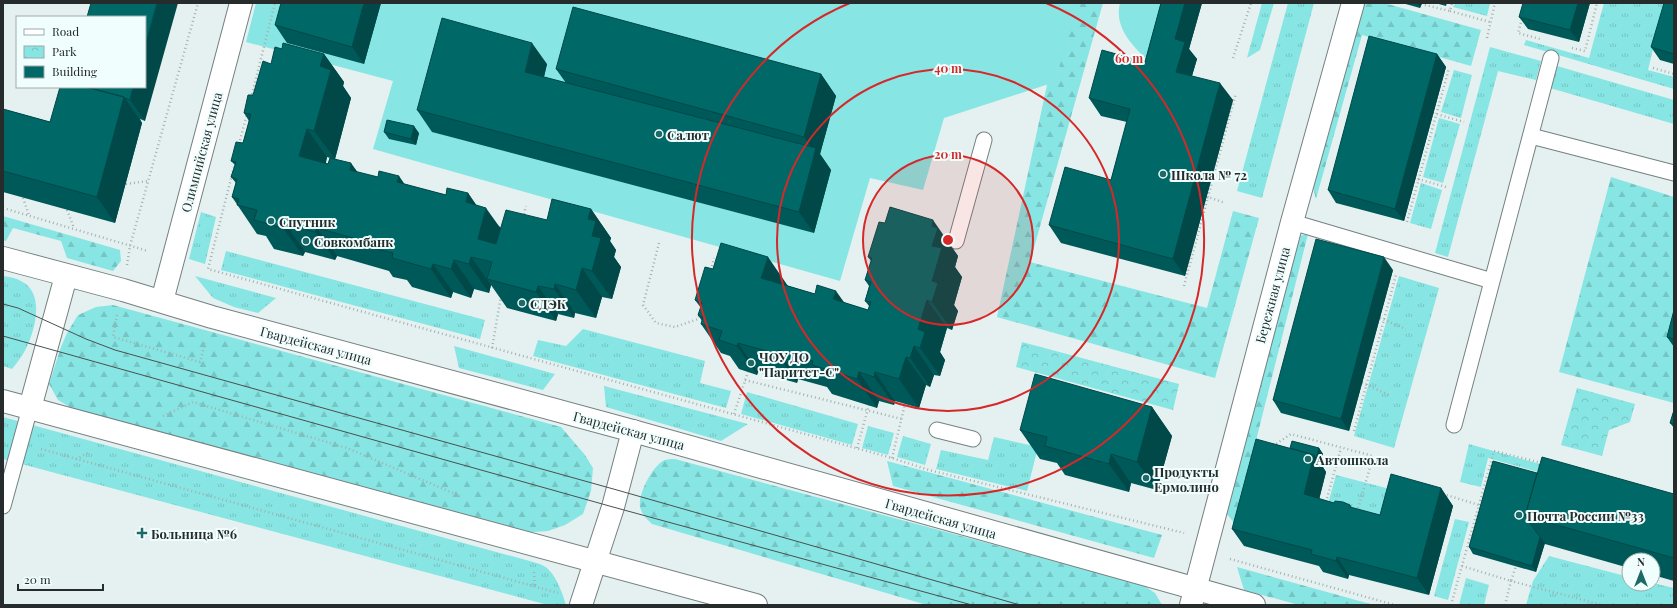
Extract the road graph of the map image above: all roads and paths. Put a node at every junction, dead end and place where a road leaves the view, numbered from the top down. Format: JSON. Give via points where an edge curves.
{"nodes":[{"id":1,"x":198,"y":3,"type":"edge"},
{"id":2,"x":241,"y":3,"type":"edge"},
{"id":3,"x":275,"y":3,"type":"edge"},
{"id":4,"x":1251,"y":3,"type":"edge"},
{"id":5,"x":1353,"y":3,"type":"edge"},
{"id":6,"x":1452,"y":3,"type":"edge"},
{"id":7,"x":1495,"y":3,"type":"edge"},
{"id":8,"x":1597,"y":3,"type":"edge"},
{"id":9,"x":1421,"y":4,"type":"edge"},
{"id":10,"x":1450,"y":11,"type":"junction"},
{"id":11,"x":1523,"y":18,"type":"edge"},
{"id":12,"x":1490,"y":22,"type":"junction"},
{"id":13,"x":1486,"y":38,"type":"dead end"},
{"id":14,"x":1540,"y":39,"type":"dead end"},
{"id":15,"x":1570,"y":47,"type":"dead end"},
{"id":16,"x":1233,"y":58,"type":"dead end"},
{"id":17,"x":1551,"y":58,"type":"dead end"},
{"id":18,"x":1449,"y":68,"type":"dead end"},
{"id":19,"x":1653,"y":68,"type":"dead end"},
{"id":20,"x":1674,"y":74,"type":"edge"},
{"id":21,"x":1236,"y":93,"type":"dead end"},
{"id":22,"x":250,"y":102,"type":"edge"},
{"id":23,"x":248,"y":109,"type":"edge"},
{"id":24,"x":1435,"y":113,"type":"junction"},
{"id":25,"x":1464,"y":122,"type":"dead end"},
{"id":26,"x":1531,"y":136,"type":"junction"},
{"id":27,"x":984,"y":140,"type":"dead end"},
{"id":28,"x":239,"y":147,"type":"edge"},
{"id":29,"x":235,"y":163,"type":"edge"},
{"id":30,"x":1674,"y":173,"type":"edge"},
{"id":31,"x":1417,"y":178,"type":"junction"},
{"id":32,"x":148,"y":181,"type":"junction"},
{"id":33,"x":126,"y":184,"type":"dead end"},
{"id":34,"x":1446,"y":187,"type":"dead end"},
{"id":35,"x":23,"y":198,"type":"edge"},
{"id":36,"x":1207,"y":198,"type":"junction"},
{"id":37,"x":1225,"y":204,"type":"dead end"},
{"id":38,"x":526,"y":206,"type":"dead end"},
{"id":39,"x":3,"y":208,"type":"edge"},
{"id":40,"x":67,"y":210,"type":"edge"},
{"id":41,"x":29,"y":216,"type":"junction"},
{"id":42,"x":522,"y":221,"type":"edge"},
{"id":43,"x":1292,"y":222,"type":"junction"},
{"id":44,"x":1408,"y":222,"type":"dead end"},
{"id":45,"x":74,"y":229,"type":"junction"},
{"id":46,"x":956,"y":241,"type":"dead end"},
{"id":47,"x":659,"y":243,"type":"dead end"},
{"id":48,"x":130,"y":246,"type":"junction"},
{"id":49,"x":3,"y":258,"type":"edge"},
{"id":50,"x":174,"y":258,"type":"junction"},
{"id":51,"x":714,"y":258,"type":"dead end"},
{"id":52,"x":1397,"y":271,"type":"dead end"},
{"id":53,"x":710,"y":273,"type":"edge"},
{"id":54,"x":66,"y":276,"type":"junction"},
{"id":55,"x":1492,"y":281,"type":"junction"},
{"id":56,"x":1184,"y":286,"type":"dead end"},
{"id":57,"x":503,"y":289,"type":"edge"},
{"id":58,"x":123,"y":290,"type":"junction"},
{"id":59,"x":162,"y":301,"type":"junction"},
{"id":60,"x":700,"y":312,"type":"edge"},
{"id":61,"x":1380,"y":318,"type":"dead end"},
{"id":62,"x":1384,"y":319,"type":"junction"},
{"id":63,"x":1406,"y":329,"type":"dead end"},
{"id":64,"x":112,"y":337,"type":"dead end"},
{"id":65,"x":492,"y":348,"type":"junction"},
{"id":66,"x":200,"y":362,"type":"dead end"},
{"id":67,"x":748,"y":372,"type":"edge"},
{"id":68,"x":745,"y":380,"type":"junction"},
{"id":69,"x":1362,"y":383,"type":"dead end"},
{"id":70,"x":1366,"y":384,"type":"junction"},
{"id":71,"x":1389,"y":395,"type":"dead end"},
{"id":72,"x":3,"y":401,"type":"edge"},
{"id":73,"x":193,"y":402,"type":"dead end"},
{"id":74,"x":905,"y":404,"type":"dead end"},
{"id":75,"x":869,"y":405,"type":"edge"},
{"id":76,"x":30,"y":408,"type":"junction"},
{"id":77,"x":868,"y":410,"type":"junction"},
{"id":78,"x":734,"y":414,"type":"junction"},
{"id":79,"x":902,"y":419,"type":"junction"},
{"id":80,"x":1454,"y":425,"type":"dead end"},
{"id":81,"x":937,"y":430,"type":"dead end"},
{"id":82,"x":633,"y":431,"type":"junction"},
{"id":83,"x":1354,"y":431,"type":"dead end"},
{"id":84,"x":973,"y":439,"type":"dead end"},
{"id":85,"x":20,"y":443,"type":"junction"},
{"id":86,"x":347,"y":448,"type":"dead end"},
{"id":87,"x":857,"y":448,"type":"junction"},
{"id":88,"x":1341,"y":448,"type":"junction"},
{"id":89,"x":1277,"y":449,"type":"edge"},
{"id":90,"x":1373,"y":456,"type":"dead end"},
{"id":91,"x":892,"y":458,"type":"junction"},
{"id":92,"x":1371,"y":464,"type":"dead end"},
{"id":93,"x":1546,"y":464,"type":"edge"},
{"id":94,"x":1442,"y":494,"type":"dead end"},
{"id":95,"x":1479,"y":505,"type":"junction"},
{"id":96,"x":3,"y":506,"type":"edge"},
{"id":97,"x":1324,"y":508,"type":"edge"},
{"id":98,"x":1352,"y":514,"type":"edge"},
{"id":99,"x":1190,"y":534,"type":"dead end"},
{"id":100,"x":1232,"y":560,"type":"dead end"},
{"id":101,"x":596,"y":561,"type":"junction"},
{"id":102,"x":1462,"y":566,"type":"junction"},
{"id":103,"x":1516,"y":566,"type":"edge"},
{"id":104,"x":1511,"y":581,"type":"junction"},
{"id":105,"x":1193,"y":597,"type":"edge"},
{"id":106,"x":557,"y":600,"type":"dead end"},
{"id":107,"x":581,"y":605,"type":"edge"},
{"id":108,"x":756,"y":605,"type":"edge"},
{"id":109,"x":1254,"y":605,"type":"edge"},
{"id":110,"x":1395,"y":605,"type":"edge"},
{"id":111,"x":1451,"y":605,"type":"edge"},
{"id":112,"x":1505,"y":605,"type":"edge"},
{"id":113,"x":1602,"y":605,"type":"edge"}],
"edges":[{"from":1,"to":32,"type":"path"},
{"from":2,"to":50,"type":"street","name":"Олимпийская улица"},
{"from":3,"to":22,"type":"path"},
{"from":4,"to":16,"type":"path"},
{"from":5,"to":43,"type":"street","name":"Бережная улица"},
{"from":6,"to":10,"type":"path"},
{"from":7,"to":12,"type":"path"},
{"from":8,"to":15,"type":"path","via":[[1585,51]]},
{"from":9,"to":10,"type":"path"},
{"from":10,"to":12,"type":"path"},
{"from":11,"to":14,"type":"path","via":[[1518,33]]},
{"from":12,"to":13,"type":"path"},
{"from":17,"to":26,"type":"lane"},
{"from":18,"to":24,"type":"path"},
{"from":19,"to":20,"type":"path"},
{"from":21,"to":36,"type":"path"},
{"from":23,"to":28,"type":"path"},
{"from":24,"to":25,"type":"path"},
{"from":24,"to":31,"type":"path"},
{"from":26,"to":30,"type":"lane"},
{"from":26,"to":55,"type":"lane"},
{"from":27,"to":46,"type":"lane"},
{"from":29,"to":65,"type":"path","via":[[208,269]]},
{"from":31,"to":34,"type":"path"},
{"from":31,"to":44,"type":"path"},
{"from":32,"to":33,"type":"path"},
{"from":32,"to":48,"type":"path"},
{"from":35,"to":41,"type":"path"},
{"from":36,"to":37,"type":"path"},
{"from":36,"to":56,"type":"path"},
{"from":38,"to":42,"type":"path"},
{"from":39,"to":41,"type":"path"},
{"from":40,"to":45,"type":"path"},
{"from":41,"to":45,"type":"path"},
{"from":43,"to":55,"type":"lane"},
{"from":43,"to":105,"type":"street","name":"Бережная улица"},
{"from":45,"to":48,"type":"path"},
{"from":47,"to":60,"type":"path","via":[[643,305],[656,323],[675,328],[698,319]]},
{"from":48,"to":50,"type":"path"},
{"from":48,"to":58,"type":"path"},
{"from":49,"to":54,"type":"street","name":"Гвардейская улица"},
{"from":50,"to":59,"type":"street","name":"Олимпийская улица"},
{"from":51,"to":53,"type":"path"},
{"from":52,"to":62,"type":"path"},
{"from":54,"to":58,"type":"street","name":"Гвардейская улица"},
{"from":54,"to":76,"type":"street"},
{"from":55,"to":80,"type":"lane"},
{"from":57,"to":65,"type":"path"},
{"from":58,"to":59,"type":"street","name":"Гвардейская улица"},
{"from":59,"to":82,"type":"street","name":"Гвардейская улица"},
{"from":61,"to":62,"type":"path"},
{"from":62,"to":63,"type":"path"},
{"from":62,"to":70,"type":"path"},
{"from":64,"to":66,"type":"path"},
{"from":65,"to":78,"type":"path"},
{"from":67,"to":68,"type":"path"},
{"from":68,"to":77,"type":"path"},
{"from":68,"to":78,"type":"path"},
{"from":69,"to":70,"type":"path"},
{"from":70,"to":71,"type":"path"},
{"from":70,"to":83,"type":"path"},
{"from":72,"to":76,"type":"street"},
{"from":73,"to":86,"type":"path"},
{"from":74,"to":79,"type":"path"},
{"from":75,"to":77,"type":"path"},
{"from":76,"to":85,"type":"lane"},
{"from":76,"to":101,"type":"street"},
{"from":77,"to":79,"type":"path"},
{"from":77,"to":87,"type":"path"},
{"from":78,"to":87,"type":"path"},
{"from":79,"to":91,"type":"path"},
{"from":81,"to":84,"type":"lane"},
{"from":82,"to":101,"type":"street"},
{"from":82,"to":105,"type":"street","name":"Гвардейская улица"},
{"from":85,"to":96,"type":"lane"},
{"from":85,"to":106,"type":"path","via":[[559,593]]},
{"from":87,"to":91,"type":"path"},
{"from":88,"to":89,"type":"path","via":[[1291,434],[1271,448]]},
{"from":88,"to":90,"type":"path"},
{"from":88,"to":97,"type":"path"},
{"from":91,"to":99,"type":"path","via":[[929,470]]},
{"from":92,"to":98,"type":"path","via":[[1356,515]]},
{"from":93,"to":95,"type":"path","via":[[1494,450]]},
{"from":94,"to":95,"type":"path"},
{"from":95,"to":102,"type":"path"},
{"from":100,"to":110,"type":"path"},
{"from":101,"to":107,"type":"street"},
{"from":101,"to":108,"type":"street"},
{"from":102,"to":104,"type":"path"},
{"from":102,"to":111,"type":"path"},
{"from":103,"to":104,"type":"path"},
{"from":104,"to":112,"type":"path"},
{"from":104,"to":113,"type":"path"},
{"from":105,"to":109,"type":"street","name":"Гвардейская улица"}]}
